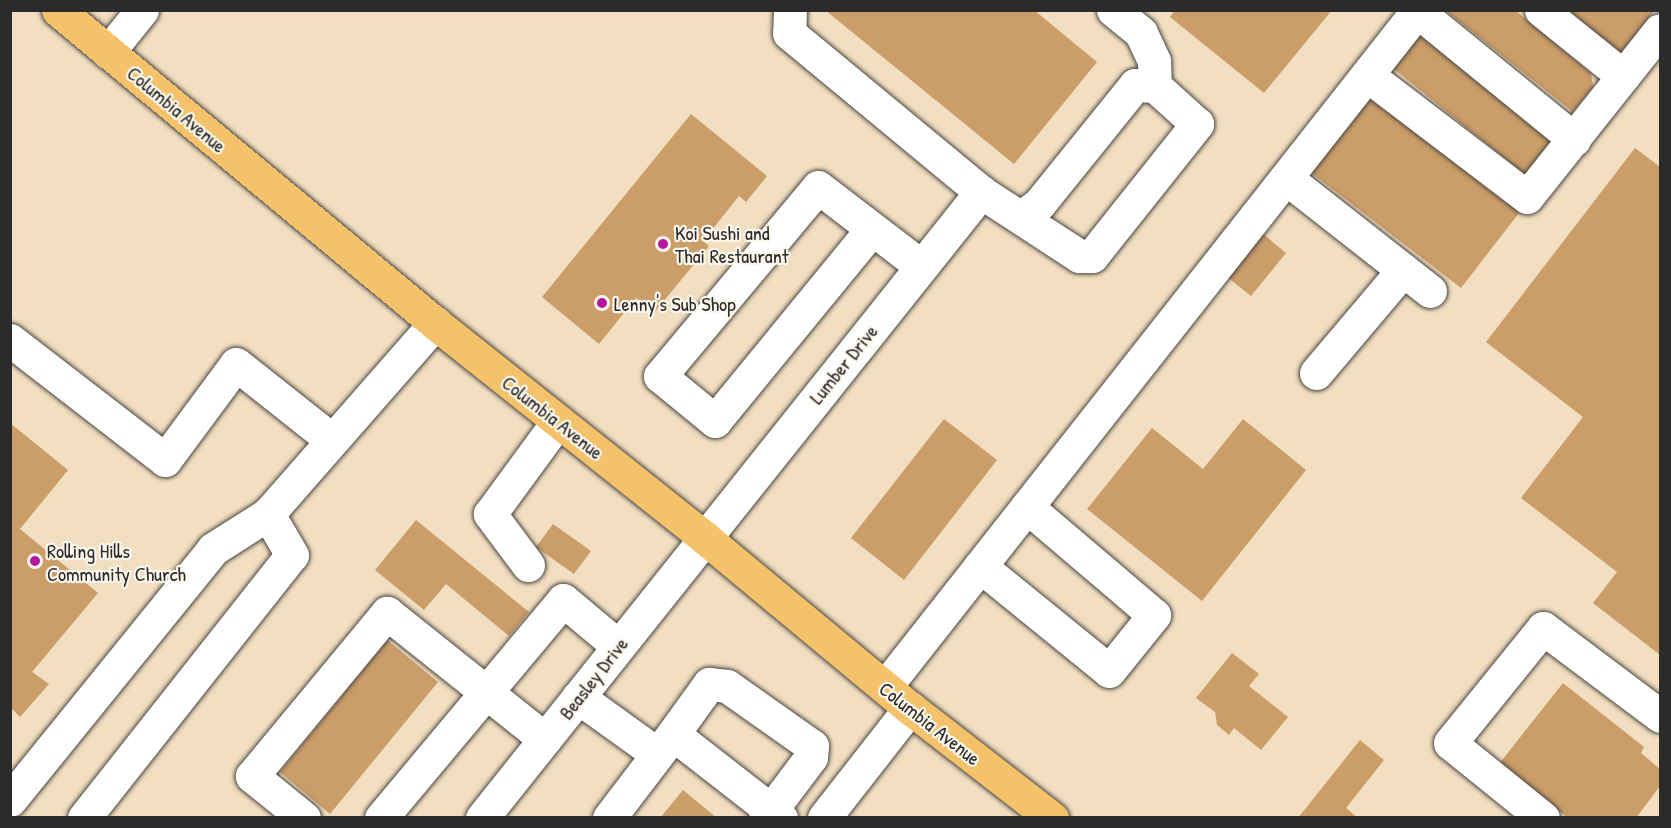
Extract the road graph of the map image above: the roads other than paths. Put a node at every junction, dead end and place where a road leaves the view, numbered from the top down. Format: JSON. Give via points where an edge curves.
{"nodes":[{"id":1,"x":58,"y":10,"type":"edge"},
{"id":2,"x":142,"y":10,"type":"edge"},
{"id":3,"x":790,"y":10,"type":"edge"},
{"id":4,"x":1113,"y":10,"type":"edge"},
{"id":5,"x":1541,"y":10,"type":"edge"},
{"id":6,"x":1417,"y":11,"type":"edge"},
{"id":7,"x":1660,"y":30,"type":"edge"},
{"id":8,"x":108,"y":52,"type":"junction"},
{"id":9,"x":1367,"y":75,"type":"junction"},
{"id":10,"x":1623,"y":76,"type":"junction"},
{"id":11,"x":1145,"y":86,"type":"junction"},
{"id":12,"x":1574,"y":139,"type":"junction"},
{"id":13,"x":1286,"y":178,"type":"junction"},
{"id":14,"x":981,"y":192,"type":"junction"},
{"id":15,"x":1023,"y":216,"type":"junction"},
{"id":16,"x":872,"y":229,"type":"junction"},
{"id":17,"x":921,"y":266,"type":"junction"},
{"id":18,"x":1403,"y":270,"type":"junction"},
{"id":19,"x":1430,"y":291,"type":"dead end"},
{"id":20,"x":435,"y":323,"type":"junction"},
{"id":21,"x":10,"y":340,"type":"edge"},
{"id":22,"x":1317,"y":373,"type":"dead end"},
{"id":23,"x":558,"y":421,"type":"junction"},
{"id":24,"x":332,"y":440,"type":"junction"},
{"id":25,"x":1027,"y":507,"type":"junction"},
{"id":26,"x":268,"y":514,"type":"junction"},
{"id":27,"x":705,"y":538,"type":"junction"},
{"id":28,"x":980,"y":566,"type":"junction"},
{"id":29,"x":562,"y":600,"type":"junction"},
{"id":30,"x":618,"y":646,"type":"junction"},
{"id":31,"x":885,"y":687,"type":"junction"},
{"id":32,"x":487,"y":693,"type":"junction"},
{"id":33,"x":578,"y":696,"type":"junction"},
{"id":34,"x":910,"y":708,"type":"junction"},
{"id":35,"x":1660,"y":716,"type":"edge"},
{"id":36,"x":545,"y":739,"type":"junction"},
{"id":37,"x":665,"y":744,"type":"junction"},
{"id":38,"x":10,"y":800,"type":"edge"},
{"id":39,"x":772,"y":815,"type":"edge"},
{"id":40,"x":84,"y":818,"type":"edge"},
{"id":41,"x":304,"y":818,"type":"edge"},
{"id":42,"x":381,"y":818,"type":"edge"},
{"id":43,"x":482,"y":818,"type":"edge"},
{"id":44,"x":609,"y":818,"type":"edge"},
{"id":45,"x":824,"y":818,"type":"edge"},
{"id":46,"x":1052,"y":818,"type":"edge"},
{"id":47,"x":1543,"y":818,"type":"edge"}],
"edges":[{"from":1,"to":8,"type":"main road","name":"Columbia Avenue"},
{"from":2,"to":8,"type":"street"},
{"from":3,"to":14,"type":"street","via":[[789,33]]},
{"from":4,"to":11,"type":"street","via":[[1141,33],[1154,61]]},
{"from":5,"to":10,"type":"street"},
{"from":6,"to":9,"type":"street"},
{"from":6,"to":12,"type":"street"},
{"from":7,"to":10,"type":"street"},
{"from":8,"to":20,"type":"main road","name":"Columbia Avenue"},
{"from":9,"to":12,"type":"street","via":[[1527,197]]},
{"from":9,"to":13,"type":"street"},
{"from":10,"to":12,"type":"street"},
{"from":11,"to":15,"type":"street","via":[[1039,204]]},
{"from":11,"to":15,"type":"street","via":[[1197,124],[1092,256],[1079,256]]},
{"from":13,"to":18,"type":"street"},
{"from":13,"to":25,"type":"street"},
{"from":14,"to":15,"type":"street","via":[[1012,214]]},
{"from":14,"to":17,"type":"street","name":"Lumber Drive"},
{"from":16,"to":16,"type":"street","via":[[818,188],[660,376],[715,421]]},
{"from":16,"to":17,"type":"street"},
{"from":17,"to":27,"type":"street","name":"Lumber Drive"},
{"from":18,"to":19,"type":"street"},
{"from":18,"to":22,"type":"street"},
{"from":20,"to":23,"type":"main road","name":"Columbia Avenue"},
{"from":20,"to":24,"type":"street"},
{"from":21,"to":24,"type":"street","via":[[165,459],[236,364]]},
{"from":23,"to":27,"type":"main road","name":"Columbia Avenue"},
{"from":23,"to":29,"type":"street","via":[[490,514],[533,571]]},
{"from":24,"to":26,"type":"street"},
{"from":25,"to":28,"type":"street"},
{"from":25,"to":28,"type":"street","via":[[1154,615],[1109,671]]},
{"from":26,"to":38,"type":"street","via":[[213,549]]},
{"from":26,"to":40,"type":"street","via":[[291,555]]},
{"from":27,"to":30,"type":"street","name":"Beasley Drive"},
{"from":27,"to":31,"type":"main road","name":"Columbia Avenue"},
{"from":28,"to":31,"type":"street"},
{"from":29,"to":30,"type":"street"},
{"from":29,"to":32,"type":"street"},
{"from":30,"to":33,"type":"street","name":"Beasley Drive"},
{"from":31,"to":34,"type":"main road","name":"Columbia Avenue"},
{"from":32,"to":36,"type":"street"},
{"from":32,"to":41,"type":"street","via":[[387,613],[252,776]]},
{"from":32,"to":42,"type":"street"},
{"from":33,"to":36,"type":"street","name":"Beasley Drive"},
{"from":33,"to":37,"type":"street"},
{"from":34,"to":45,"type":"street"},
{"from":34,"to":46,"type":"main road","name":"Columbia Avenue"},
{"from":35,"to":47,"type":"street","via":[[1543,628],[1450,743]]},
{"from":36,"to":43,"type":"street","name":"Beasley Drive"},
{"from":37,"to":39,"type":"street"},
{"from":37,"to":39,"type":"street","via":[[709,684],[727,686],[812,746],[811,757]]},
{"from":37,"to":44,"type":"street"}]}
